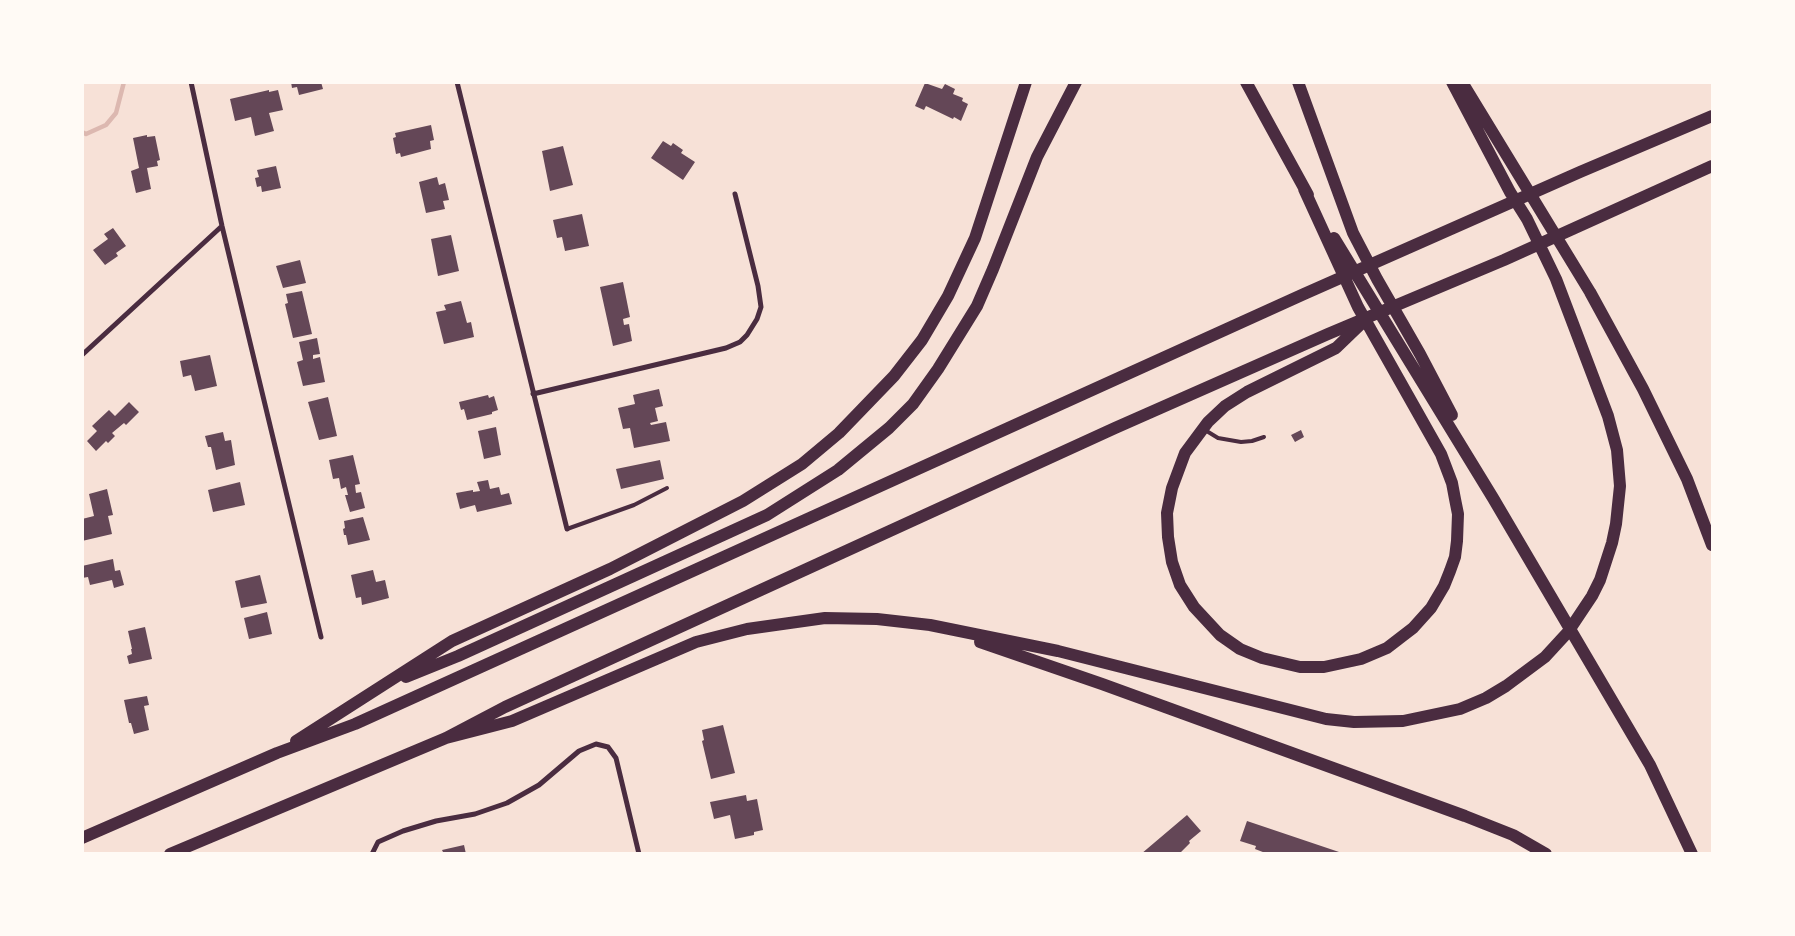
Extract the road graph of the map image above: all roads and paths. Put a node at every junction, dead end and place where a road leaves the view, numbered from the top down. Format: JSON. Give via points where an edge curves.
{"nodes":[{"id":1,"x":191,"y":82,"type":"edge"},
{"id":2,"x":457,"y":82,"type":"edge"},
{"id":3,"x":1026,"y":82,"type":"edge"},
{"id":4,"x":1076,"y":82,"type":"edge"},
{"id":5,"x":1246,"y":82,"type":"edge"},
{"id":6,"x":1298,"y":82,"type":"edge"},
{"id":7,"x":1452,"y":82,"type":"edge"},
{"id":8,"x":1462,"y":82,"type":"edge"},
{"id":9,"x":1712,"y":116,"type":"edge"},
{"id":10,"x":1712,"y":166,"type":"edge"},
{"id":11,"x":1304,"y":188,"type":"junction"},
{"id":12,"x":735,"y":194,"type":"dead end"},
{"id":13,"x":222,"y":226,"type":"junction"},
{"id":14,"x":1369,"y":317,"type":"junction"},
{"id":15,"x":82,"y":355,"type":"edge"},
{"id":16,"x":533,"y":394,"type":"junction"},
{"id":17,"x":1203,"y":428,"type":"junction"},
{"id":18,"x":1264,"y":437,"type":"dead end"},
{"id":19,"x":667,"y":488,"type":"dead end"},
{"id":20,"x":1493,"y":498,"type":"junction"},
{"id":21,"x":567,"y":529,"type":"joint"},
{"id":22,"x":1712,"y":545,"type":"edge"},
{"id":23,"x":930,"y":626,"type":"junction"},
{"id":24,"x":321,"y":637,"type":"dead end"},
{"id":25,"x":378,"y":688,"type":"junction"},
{"id":26,"x":446,"y":738,"type":"junction"},
{"id":27,"x":277,"y":753,"type":"junction"},
{"id":28,"x":82,"y":838,"type":"edge"},
{"id":29,"x":373,"y":851,"type":"edge"},
{"id":30,"x":170,"y":854,"type":"edge"},
{"id":31,"x":639,"y":854,"type":"edge"},
{"id":32,"x":1546,"y":854,"type":"edge"},
{"id":33,"x":1692,"y":854,"type":"edge"}],
"edges":[{"from":1,"to":13,"type":"street"},
{"from":2,"to":16,"type":"street"},
{"from":3,"to":25,"type":"highway","via":[[977,232],[948,296],[922,340],[894,376],[839,433],[802,464],[743,501],[610,569],[452,641]]},
{"from":4,"to":25,"type":"highway","via":[[1037,157],[977,306],[913,404],[889,428],[838,470],[767,515],[458,656]]},
{"from":5,"to":11,"type":"highway"},
{"from":6,"to":20,"type":"highway","via":[[1353,234],[1420,354]]},
{"from":7,"to":23,"type":"highway","via":[[1556,279],[1616,442],[1620,486],[1612,543],[1600,580],[1584,609],[1554,648],[1506,686],[1460,709],[1403,721],[1354,722],[1326,719],[1058,651]]},
{"from":8,"to":22,"type":"highway","via":[[1590,292],[1644,389],[1687,479]]},
{"from":9,"to":27,"type":"highway","via":[[1304,294],[355,724]]},
{"from":10,"to":14,"type":"highway"},
{"from":11,"to":17,"type":"highway","via":[[1358,307],[1441,454],[1452,484],[1458,521],[1455,557],[1444,586],[1423,618],[1404,636],[1374,654],[1324,667],[1300,667],[1262,658],[1240,649],[1220,635],[1180,586],[1168,537],[1167,512],[1172,488],[1185,453]]},
{"from":11,"to":20,"type":"highway"},
{"from":12,"to":16,"type":"street","via":[[761,307],[740,342]]},
{"from":13,"to":15,"type":"street"},
{"from":13,"to":24,"type":"street"},
{"from":14,"to":17,"type":"highway","via":[[1336,348],[1247,392],[1225,406]]},
{"from":14,"to":26,"type":"highway","via":[[1106,432],[505,706]]},
{"from":16,"to":21,"type":"street"},
{"from":17,"to":18,"type":"lane","via":[[1218,438],[1241,442]]},
{"from":19,"to":21,"type":"lane"},
{"from":20,"to":33,"type":"highway","via":[[1650,765]]},
{"from":23,"to":26,"type":"highway","via":[[852,618],[747,628],[696,642],[512,721]]},
{"from":23,"to":32,"type":"highway","via":[[1102,684],[1465,816],[1513,835]]},
{"from":25,"to":27,"type":"highway"},
{"from":26,"to":30,"type":"highway"},
{"from":27,"to":28,"type":"highway"},
{"from":29,"to":31,"type":"street","via":[[380,841],[402,831],[475,814],[507,802],[539,785],[579,751],[596,744],[608,747],[616,758]]}]}
